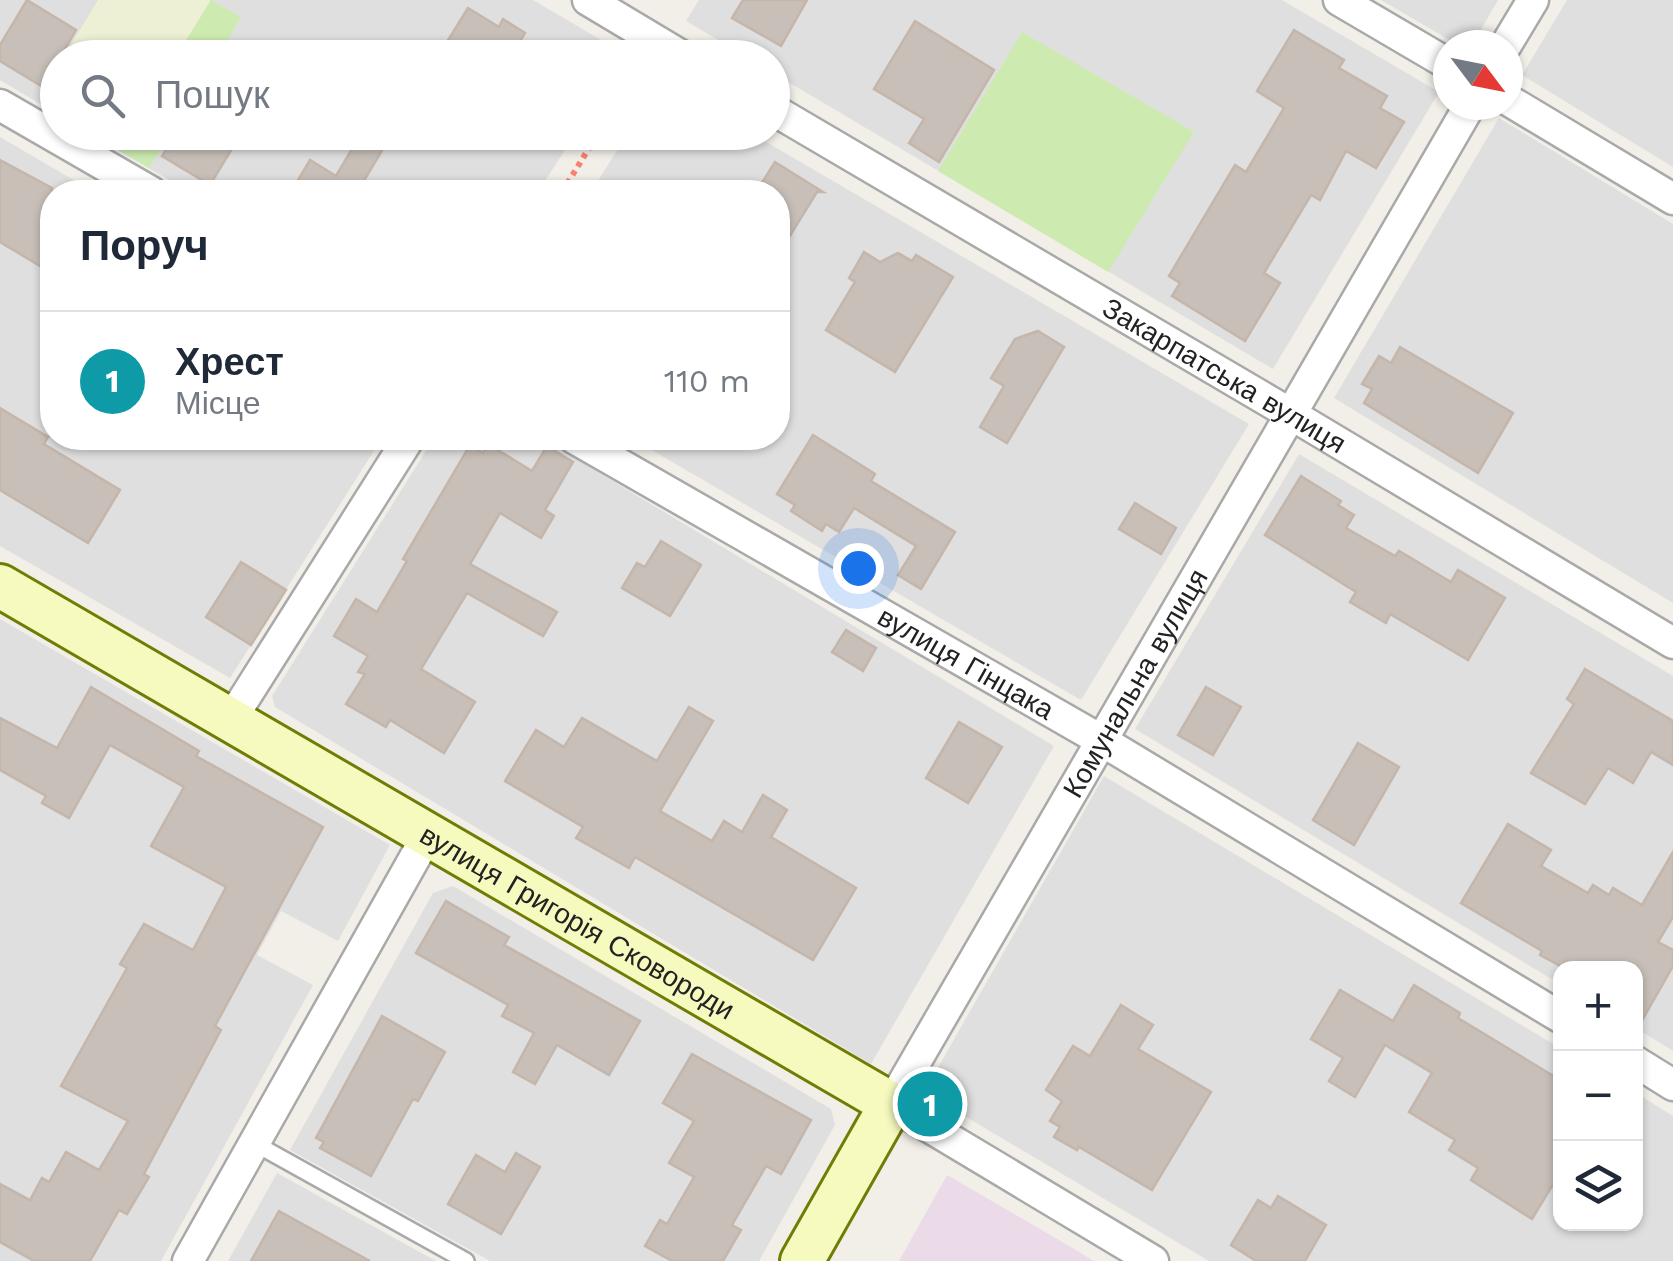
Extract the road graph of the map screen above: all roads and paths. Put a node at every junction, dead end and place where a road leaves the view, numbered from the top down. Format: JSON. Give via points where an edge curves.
{"nodes":[{"id":1,"x":588,"y":0,"type":"edge"},
{"id":2,"x":1338,"y":0,"type":"edge"},
{"id":3,"x":1533,"y":0,"type":"edge"},
{"id":4,"x":1515,"y":30,"type":"edge"},
{"id":5,"x":655,"y":40,"type":"edge"},
{"id":6,"x":1433,"y":55,"type":"edge"},
{"id":7,"x":0,"y":105,"type":"edge"},
{"id":8,"x":1523,"y":109,"type":"edge"},
{"id":9,"x":790,"y":120,"type":"edge"},
{"id":10,"x":1461,"y":120,"type":"edge"},
{"id":11,"x":40,"y":128,"type":"edge"},
{"id":12,"x":78,"y":150,"type":"edge"},
{"id":13,"x":588,"y":150,"type":"edge"},
{"id":14,"x":130,"y":180,"type":"edge"},
{"id":15,"x":569,"y":180,"type":"edge"},
{"id":16,"x":1673,"y":199,"type":"edge"},
{"id":17,"x":1290,"y":413,"type":"junction"},
{"id":18,"x":402,"y":450,"type":"edge"},
{"id":19,"x":595,"y":450,"type":"edge"},
{"id":20,"x":0,"y":586,"type":"edge"},
{"id":21,"x":1673,"y":644,"type":"edge"},
{"id":22,"x":230,"y":720,"type":"junction"},
{"id":23,"x":1099,"y":739,"type":"junction"},
{"id":24,"x":427,"y":836,"type":"junction"},
{"id":25,"x":1553,"y":1013,"type":"edge"},
{"id":26,"x":1643,"y":1066,"type":"edge"},
{"id":27,"x":1673,"y":1084,"type":"edge"},
{"id":28,"x":890,"y":1104,"type":"junction"},
{"id":29,"x":254,"y":1143,"type":"junction"},
{"id":30,"x":188,"y":1261,"type":"edge"},
{"id":31,"x":466,"y":1261,"type":"edge"},
{"id":32,"x":802,"y":1261,"type":"edge"},
{"id":33,"x":1153,"y":1261,"type":"edge"}],
"edges":[{"from":1,"to":5,"type":"street"},
{"from":2,"to":6,"type":"street"},
{"from":3,"to":4,"type":"street"},
{"from":7,"to":11,"type":"street"},
{"from":8,"to":16,"type":"street"},
{"from":9,"to":17,"type":"street","name":"Закарпатська вулиця"},
{"from":10,"to":17,"type":"street","name":"Комунальна вулиця"},
{"from":12,"to":14,"type":"street"},
{"from":13,"to":15,"type":"path"},
{"from":17,"to":21,"type":"street","name":"Закарпатська вулиця"},
{"from":17,"to":23,"type":"street","name":"Комунальна вулиця"},
{"from":18,"to":22,"type":"street"},
{"from":19,"to":23,"type":"street","name":"вулиця Гінцака"},
{"from":20,"to":22,"type":"main road","name":"вулиця Григорія Сковороди"},
{"from":22,"to":24,"type":"main road","name":"вулиця Григорія Сковороди"},
{"from":23,"to":25,"type":"street","name":"вулиця Гінцака"},
{"from":23,"to":28,"type":"street","name":"Комунальна вулиця"},
{"from":24,"to":28,"type":"main road","name":"вулиця Григорія Сковороди"},
{"from":24,"to":29,"type":"street"},
{"from":26,"to":27,"type":"street"},
{"from":28,"to":32,"type":"main road","name":"Комунальна вулиця"},
{"from":28,"to":33,"type":"street","name":"вулиця Григорія Сковороди"},
{"from":29,"to":30,"type":"street"},
{"from":29,"to":31,"type":"lane"}]}
